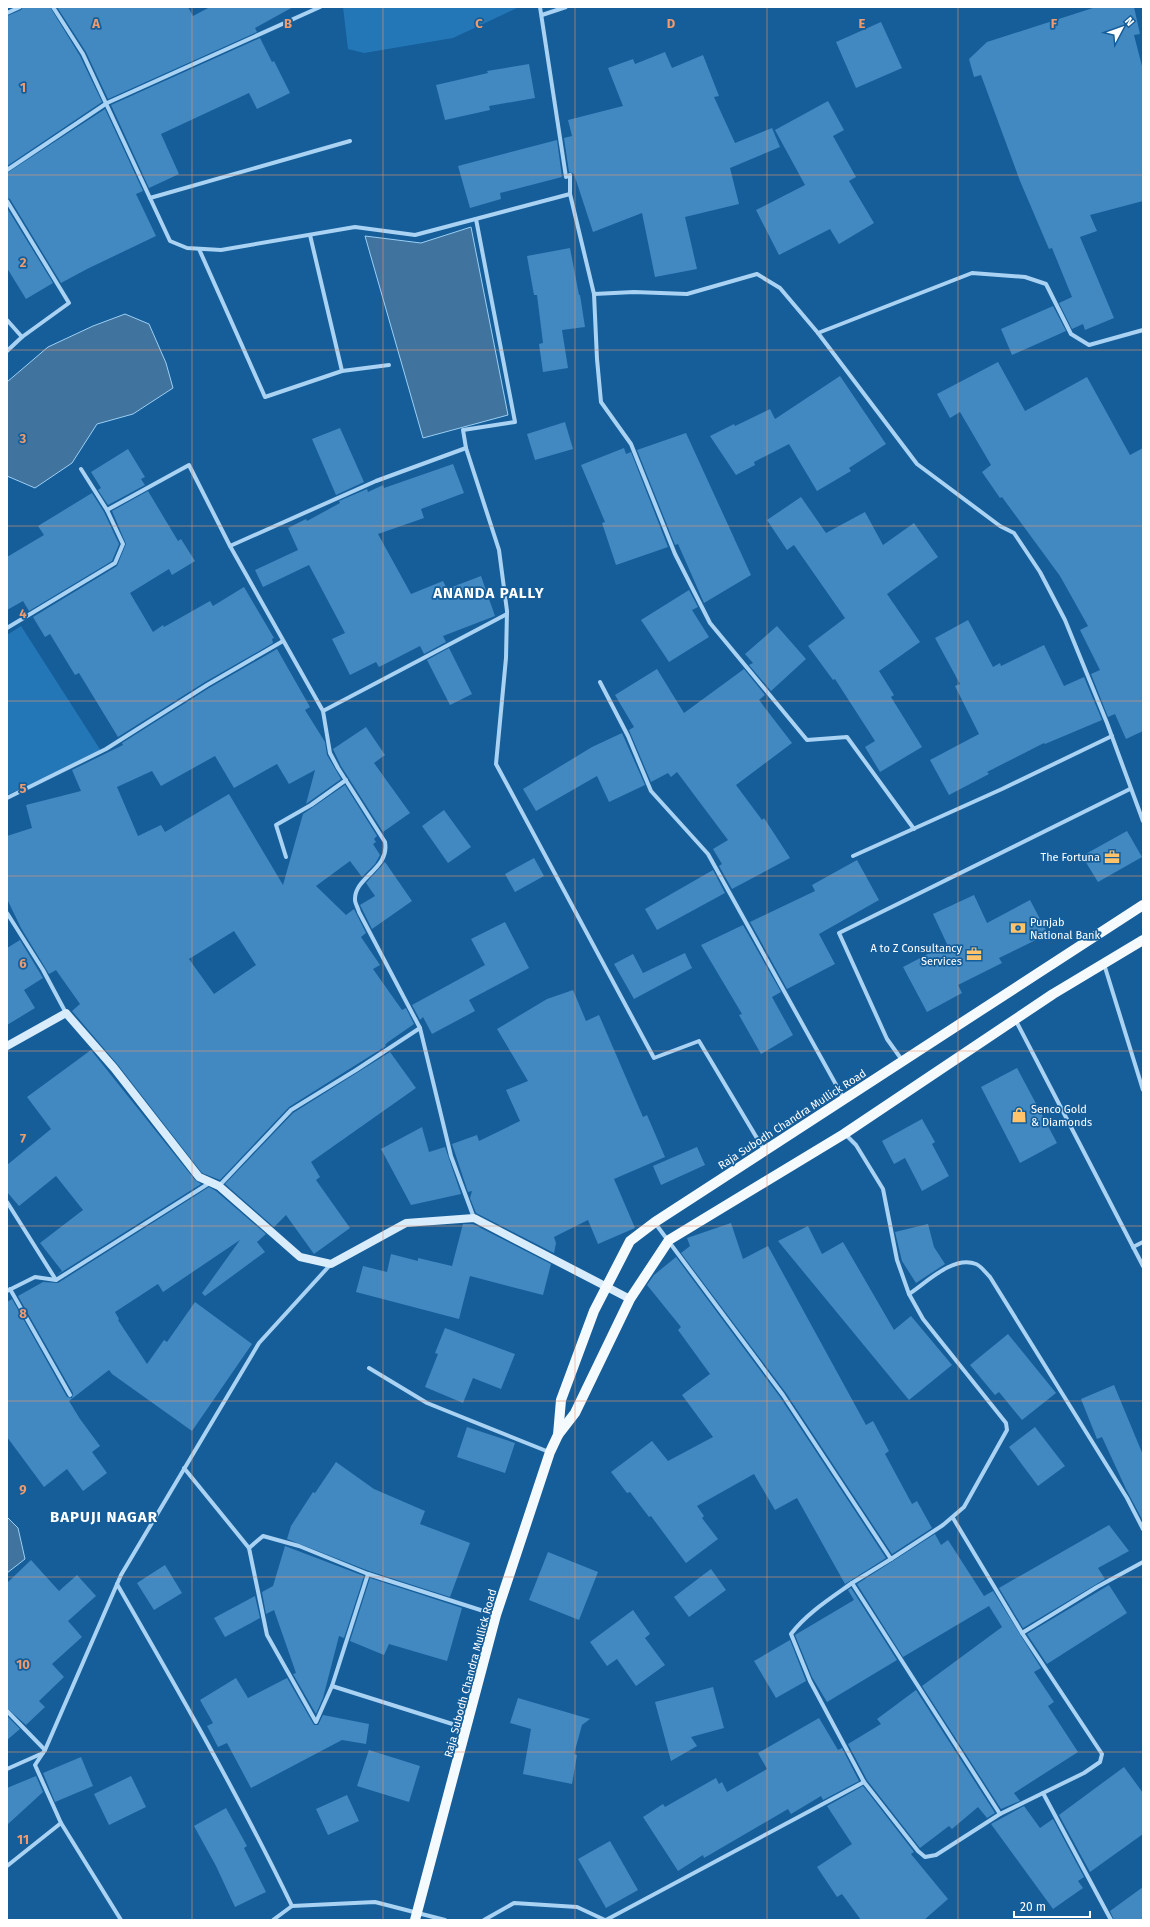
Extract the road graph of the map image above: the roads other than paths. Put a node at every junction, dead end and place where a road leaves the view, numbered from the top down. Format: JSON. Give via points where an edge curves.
{"nodes":[{"id":1,"x":20,"y":7,"type":"edge"},
{"id":2,"x":52,"y":7,"type":"edge"},
{"id":3,"x":320,"y":7,"type":"edge"},
{"id":4,"x":540,"y":7,"type":"edge"},
{"id":5,"x":566,"y":7,"type":"edge"},
{"id":6,"x":7,"y":13,"type":"edge"},
{"id":7,"x":542,"y":15,"type":"junction"},
{"id":8,"x":106,"y":103,"type":"junction"},
{"id":9,"x":350,"y":141,"type":"dead end"},
{"id":10,"x":7,"y":170,"type":"edge"},
{"id":11,"x":570,"y":194,"type":"junction"},
{"id":12,"x":150,"y":198,"type":"junction"},
{"id":13,"x":7,"y":201,"type":"edge"},
{"id":14,"x":476,"y":219,"type":"junction"},
{"id":15,"x":310,"y":235,"type":"junction"},
{"id":16,"x":199,"y":249,"type":"junction"},
{"id":17,"x":594,"y":294,"type":"junction"},
{"id":18,"x":7,"y":320,"type":"edge"},
{"id":19,"x":1143,"y":330,"type":"edge"},
{"id":20,"x":818,"y":333,"type":"junction"},
{"id":21,"x":22,"y":337,"type":"junction"},
{"id":22,"x":7,"y":352,"type":"edge"},
{"id":23,"x":389,"y":365,"type":"dead end"},
{"id":24,"x":342,"y":371,"type":"junction"},
{"id":25,"x":466,"y":448,"type":"junction"},
{"id":26,"x":81,"y":469,"type":"dead end"},
{"id":27,"x":107,"y":510,"type":"junction"},
{"id":28,"x":230,"y":546,"type":"junction"},
{"id":29,"x":507,"y":614,"type":"junction"},
{"id":30,"x":7,"y":628,"type":"edge"},
{"id":31,"x":283,"y":641,"type":"junction"},
{"id":32,"x":600,"y":682,"type":"dead end"},
{"id":33,"x":323,"y":712,"type":"junction"},
{"id":34,"x":1112,"y":736,"type":"junction"},
{"id":35,"x":346,"y":780,"type":"junction"},
{"id":36,"x":1130,"y":789,"type":"junction"},
{"id":37,"x":7,"y":798,"type":"edge"},
{"id":38,"x":1143,"y":820,"type":"edge"},
{"id":39,"x":914,"y":829,"type":"junction"},
{"id":40,"x":853,"y":856,"type":"dead end"},
{"id":41,"x":286,"y":857,"type":"dead end"},
{"id":42,"x":1143,"y":905,"type":"edge"},
{"id":43,"x":7,"y":913,"type":"edge"},
{"id":44,"x":1141,"y":944,"type":"edge"},
{"id":45,"x":1104,"y":964,"type":"junction"},
{"id":46,"x":66,"y":1013,"type":"junction"},
{"id":47,"x":1015,"y":1019,"type":"junction"},
{"id":48,"x":420,"y":1028,"type":"junction"},
{"id":49,"x":7,"y":1046,"type":"edge"},
{"id":50,"x":903,"y":1062,"type":"junction"},
{"id":51,"x":1143,"y":1090,"type":"edge"},
{"id":52,"x":845,"y":1100,"type":"junction"},
{"id":53,"x":844,"y":1134,"type":"junction"},
{"id":54,"x":764,"y":1150,"type":"junction"},
{"id":55,"x":215,"y":1184,"type":"junction"},
{"id":56,"x":7,"y":1202,"type":"edge"},
{"id":57,"x":474,"y":1218,"type":"junction"},
{"id":58,"x":655,"y":1222,"type":"junction"},
{"id":59,"x":669,"y":1240,"type":"junction"},
{"id":60,"x":1143,"y":1242,"type":"edge"},
{"id":61,"x":1133,"y":1247,"type":"junction"},
{"id":62,"x":331,"y":1264,"type":"junction"},
{"id":63,"x":1143,"y":1266,"type":"edge"},
{"id":64,"x":56,"y":1280,"type":"junction"},
{"id":65,"x":606,"y":1285,"type":"junction"},
{"id":66,"x":9,"y":1290,"type":"edge"},
{"id":67,"x":909,"y":1294,"type":"junction"},
{"id":68,"x":630,"y":1299,"type":"junction"},
{"id":69,"x":369,"y":1368,"type":"dead end"},
{"id":70,"x":70,"y":1395,"type":"dead end"},
{"id":71,"x":558,"y":1435,"type":"junction"},
{"id":72,"x":550,"y":1452,"type":"junction"},
{"id":73,"x":184,"y":1468,"type":"junction"},
{"id":74,"x":954,"y":1518,"type":"junction"},
{"id":75,"x":1143,"y":1529,"type":"edge"},
{"id":76,"x":249,"y":1548,"type":"junction"},
{"id":77,"x":891,"y":1559,"type":"junction"},
{"id":78,"x":1143,"y":1562,"type":"edge"},
{"id":79,"x":368,"y":1574,"type":"junction"},
{"id":80,"x":852,"y":1583,"type":"junction"},
{"id":81,"x":117,"y":1584,"type":"junction"},
{"id":82,"x":496,"y":1615,"type":"junction"},
{"id":83,"x":1022,"y":1633,"type":"junction"},
{"id":84,"x":332,"y":1686,"type":"junction"},
{"id":85,"x":7,"y":1711,"type":"edge"},
{"id":86,"x":467,"y":1728,"type":"junction"},
{"id":87,"x":44,"y":1751,"type":"junction"},
{"id":88,"x":7,"y":1769,"type":"edge"},
{"id":89,"x":864,"y":1782,"type":"junction"},
{"id":90,"x":1043,"y":1793,"type":"junction"},
{"id":91,"x":1000,"y":1814,"type":"junction"},
{"id":92,"x":61,"y":1823,"type":"junction"},
{"id":93,"x":7,"y":1866,"type":"edge"},
{"id":94,"x":292,"y":1906,"type":"junction"},
{"id":95,"x":416,"y":1916,"type":"edge"},
{"id":96,"x":121,"y":1920,"type":"edge"},
{"id":97,"x":273,"y":1920,"type":"edge"},
{"id":98,"x":445,"y":1920,"type":"edge"},
{"id":99,"x":484,"y":1920,"type":"edge"},
{"id":100,"x":606,"y":1920,"type":"edge"},
{"id":101,"x":1111,"y":1920,"type":"edge"}],
"edges":[{"from":1,"to":6,"type":"street"},
{"from":2,"to":8,"type":"street","via":[[83,54]]},
{"from":3,"to":8,"type":"street"},
{"from":4,"to":7,"type":"street"},
{"from":5,"to":7,"type":"street"},
{"from":7,"to":11,"type":"street","via":[[566,177],[570,175]]},
{"from":8,"to":10,"type":"street"},
{"from":8,"to":12,"type":"street"},
{"from":9,"to":12,"type":"street"},
{"from":11,"to":14,"type":"street"},
{"from":11,"to":17,"type":"street"},
{"from":12,"to":16,"type":"street","via":[[170,241],[187,248]]},
{"from":13,"to":21,"type":"street","via":[[69,303]]},
{"from":14,"to":15,"type":"street","via":[[415,235],[355,227]]},
{"from":14,"to":25,"type":"street","via":[[515,422],[463,430]]},
{"from":15,"to":16,"type":"street","via":[[221,250]]},
{"from":15,"to":24,"type":"street"},
{"from":16,"to":24,"type":"street","via":[[265,397]]},
{"from":17,"to":20,"type":"street","via":[[688,294],[757,274],[780,288]]},
{"from":17,"to":39,"type":"street","via":[[601,402],[631,444],[675,554],[710,622],[807,740],[847,737]]},
{"from":18,"to":21,"type":"street"},
{"from":19,"to":20,"type":"street","via":[[1089,345],[1071,334],[1046,284],[1025,278],[972,272]]},
{"from":20,"to":34,"type":"street","via":[[917,464],[1000,526],[1014,533],[1040,572],[1065,620]]},
{"from":21,"to":22,"type":"street"},
{"from":23,"to":24,"type":"street"},
{"from":25,"to":28,"type":"street","via":[[376,481]]},
{"from":25,"to":29,"type":"street","via":[[499,550]]},
{"from":26,"to":27,"type":"street"},
{"from":27,"to":28,"type":"street","via":[[189,465]]},
{"from":27,"to":30,"type":"street","via":[[123,544],[115,563]]},
{"from":28,"to":31,"type":"street"},
{"from":29,"to":33,"type":"street"},
{"from":29,"to":54,"type":"street","via":[[504,688],[496,764],[654,1058],[699,1041]]},
{"from":31,"to":33,"type":"street"},
{"from":31,"to":37,"type":"street","via":[[207,684],[106,749]]},
{"from":32,"to":52,"type":"street","via":[[628,736],[651,791],[708,854]]},
{"from":33,"to":35,"type":"street","via":[[330,753]]},
{"from":34,"to":36,"type":"street"},
{"from":34,"to":39,"type":"street"},
{"from":35,"to":41,"type":"street","via":[[311,805],[276,825]]},
{"from":35,"to":48,"type":"street","via":[[385,842],[387,850],[358,889],[355,899],[359,912]]},
{"from":36,"to":38,"type":"street"},
{"from":36,"to":50,"type":"street","via":[[839,933],[887,1039]]},
{"from":39,"to":40,"type":"street"},
{"from":42,"to":50,"type":"main road","name":"Raja Subodh Chandra Mullick Road"},
{"from":43,"to":46,"type":"street","via":[[43,970]]},
{"from":44,"to":45,"type":"main road","name":"Raja Subodh Chandra Mullick Road"},
{"from":45,"to":47,"type":"main road","name":"Raja Subodh Chandra Mullick Road"},
{"from":45,"to":51,"type":"street"},
{"from":46,"to":49,"type":"street"},
{"from":46,"to":55,"type":"street","via":[[114,1068],[199,1177]]},
{"from":47,"to":53,"type":"main road","name":"Raja Subodh Chandra Mullick Road"},
{"from":47,"to":61,"type":"street"},
{"from":48,"to":55,"type":"street","via":[[291,1110]]},
{"from":48,"to":57,"type":"street","via":[[451,1156]]},
{"from":50,"to":52,"type":"main road","name":"Raja Subodh Chandra Mullick Road"},
{"from":52,"to":54,"type":"main road","name":"Raja Subodh Chandra Mullick Road"},
{"from":53,"to":59,"type":"main road","name":"Raja Subodh Chandra Mullick Road"},
{"from":53,"to":67,"type":"street","via":[[856,1146],[883,1189],[897,1260]]},
{"from":54,"to":58,"type":"main road","name":"Raja Subodh Chandra Mullick Road"},
{"from":55,"to":62,"type":"street","via":[[300,1257]]},
{"from":55,"to":64,"type":"street"},
{"from":56,"to":64,"type":"street"},
{"from":57,"to":62,"type":"street","via":[[406,1223]]},
{"from":57,"to":65,"type":"street"},
{"from":58,"to":59,"type":"street"},
{"from":58,"to":65,"type":"main road","name":"Raja Subodh Chandra Mullick Road","via":[[630,1242]]},
{"from":59,"to":68,"type":"main road","name":"Raja Subodh Chandra Mullick Road"},
{"from":59,"to":77,"type":"street","via":[[783,1395]]},
{"from":60,"to":61,"type":"street"},
{"from":61,"to":63,"type":"street"},
{"from":62,"to":73,"type":"street","via":[[259,1343]]},
{"from":64,"to":66,"type":"street","via":[[35,1276]]},
{"from":65,"to":68,"type":"street"},
{"from":65,"to":71,"type":"main road","name":"Raja Subodh Chandra Mullick Road","via":[[562,1400]]},
{"from":66,"to":70,"type":"street"},
{"from":67,"to":74,"type":"street","via":[[924,1319],[1006,1424],[1007,1430],[964,1507]]},
{"from":67,"to":75,"type":"street","via":[[962,1262],[976,1264],[990,1277],[1127,1498]]},
{"from":68,"to":71,"type":"main road","name":"Raja Subodh Chandra Mullick Road","via":[[575,1413]]},
{"from":69,"to":72,"type":"street","via":[[427,1403]]},
{"from":71,"to":72,"type":"main road","name":"Raja Subodh Chandra Mullick Road"},
{"from":72,"to":82,"type":"main road","name":"Raja Subodh Chandra Mullick Road"},
{"from":73,"to":76,"type":"street"},
{"from":73,"to":81,"type":"street"},
{"from":74,"to":77,"type":"street"},
{"from":74,"to":83,"type":"street"},
{"from":76,"to":79,"type":"street","via":[[263,1536],[299,1546]]},
{"from":76,"to":84,"type":"street","via":[[267,1635],[316,1722]]},
{"from":77,"to":80,"type":"street"},
{"from":78,"to":83,"type":"street"},
{"from":79,"to":82,"type":"street"},
{"from":79,"to":84,"type":"street"},
{"from":80,"to":89,"type":"street","via":[[798,1624],[791,1634],[810,1680]]},
{"from":80,"to":91,"type":"street"},
{"from":81,"to":87,"type":"street"},
{"from":81,"to":94,"type":"street","via":[[220,1766]]},
{"from":82,"to":86,"type":"main road","name":"Raja Subodh Chandra Mullick Road"},
{"from":83,"to":90,"type":"street","via":[[1102,1754],[1100,1762],[1084,1773]]},
{"from":84,"to":86,"type":"street"},
{"from":85,"to":87,"type":"street"},
{"from":86,"to":95,"type":"main road","name":"Raja Subodh Chandra Mullick Road"},
{"from":87,"to":88,"type":"street"},
{"from":87,"to":92,"type":"street","via":[[35,1765]]},
{"from":89,"to":91,"type":"street","via":[[925,1857],[936,1855]]},
{"from":89,"to":100,"type":"street"},
{"from":90,"to":91,"type":"street"},
{"from":90,"to":101,"type":"street"},
{"from":92,"to":93,"type":"street"},
{"from":92,"to":96,"type":"street"},
{"from":94,"to":95,"type":"street","via":[[375,1902]]},
{"from":94,"to":97,"type":"street"},
{"from":95,"to":98,"type":"street"},
{"from":99,"to":100,"type":"street","via":[[514,1903],[577,1907]]}]}
